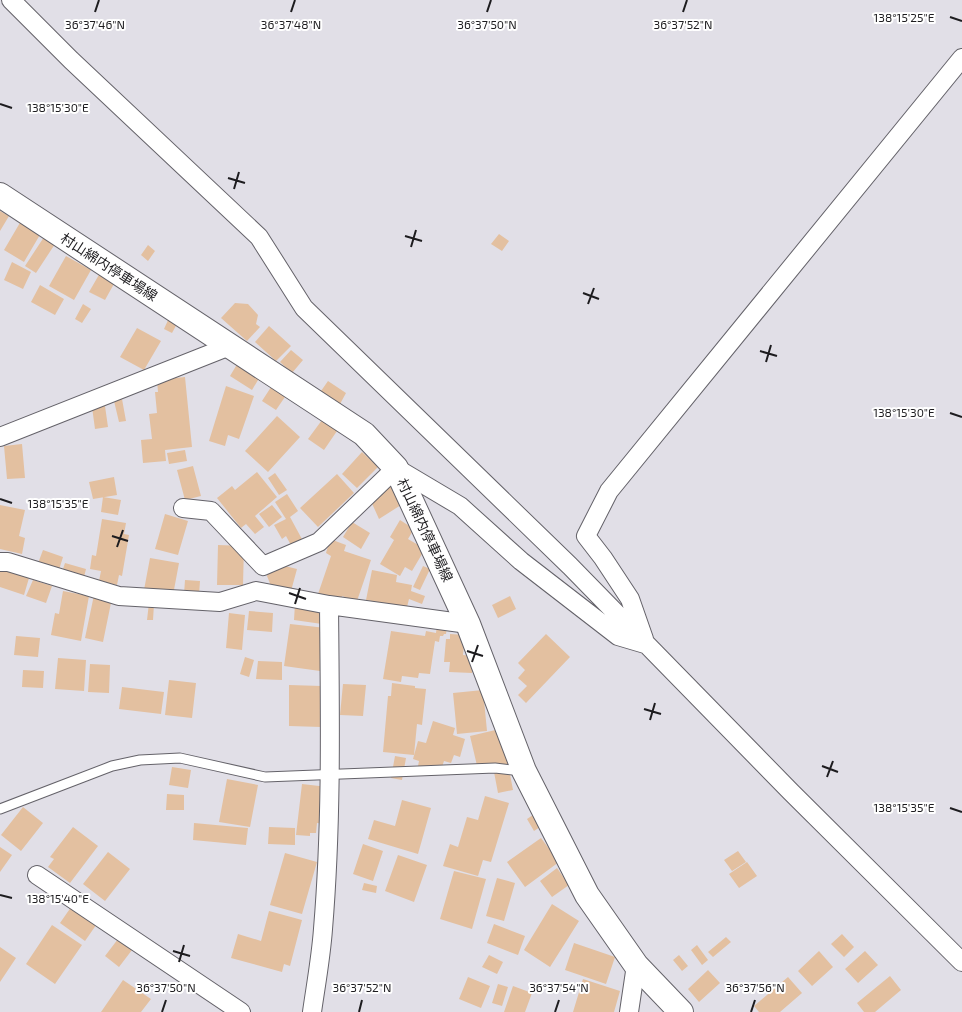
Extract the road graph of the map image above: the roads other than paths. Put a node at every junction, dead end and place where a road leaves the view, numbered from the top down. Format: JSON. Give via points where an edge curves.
{"nodes":[{"id":1,"x":11,"y":0,"type":"edge"},
{"id":2,"x":962,"y":58,"type":"edge"},
{"id":3,"x":0,"y":195,"type":"edge"},
{"id":4,"x":230,"y":346,"type":"junction"},
{"id":5,"x":0,"y":437,"type":"edge"},
{"id":6,"x":396,"y":468,"type":"junction"},
{"id":7,"x":184,"y":508,"type":"dead end"},
{"id":8,"x":0,"y":562,"type":"edge"},
{"id":9,"x":330,"y":605,"type":"junction"},
{"id":10,"x":468,"y":624,"type":"junction"},
{"id":11,"x":646,"y":644,"type":"junction"},
{"id":12,"x":524,"y":772,"type":"junction"},
{"id":13,"x":330,"y":775,"type":"junction"},
{"id":14,"x":0,"y":809,"type":"edge"},
{"id":15,"x":37,"y":875,"type":"dead end"},
{"id":16,"x":962,"y":962,"type":"edge"},
{"id":17,"x":636,"y":965,"type":"junction"},
{"id":18,"x":241,"y":1012,"type":"edge"},
{"id":19,"x":312,"y":1012,"type":"edge"},
{"id":20,"x":629,"y":1012,"type":"edge"},
{"id":21,"x":681,"y":1012,"type":"edge"}],
"edges":[{"from":1,"to":11,"type":"street","via":[[259,237],[304,308]]},
{"from":2,"to":11,"type":"street","via":[[609,491],[586,536],[630,599]]},
{"from":3,"to":4,"type":"main road","name":"村山綿内停車場線"},
{"from":4,"to":5,"type":"street"},
{"from":4,"to":6,"type":"main road","name":"村山綿内停車場線","via":[[364,434]]},
{"from":6,"to":7,"type":"street","via":[[319,542],[263,566],[211,511]]},
{"from":6,"to":10,"type":"main road","name":"村山綿内停車場線"},
{"from":6,"to":11,"type":"street","via":[[460,506],[521,562],[618,636]]},
{"from":8,"to":9,"type":"street","via":[[119,596],[220,602],[256,591]]},
{"from":9,"to":10,"type":"street"},
{"from":9,"to":13,"type":"street"},
{"from":10,"to":12,"type":"main road","name":"村山綿内停車場線"},
{"from":11,"to":16,"type":"street"},
{"from":12,"to":13,"type":"lane","via":[[495,768]]},
{"from":12,"to":17,"type":"main road","name":"村山綿内停車場線","via":[[587,895]]},
{"from":13,"to":14,"type":"lane","via":[[265,777],[180,758],[140,760],[112,766]]},
{"from":13,"to":19,"type":"street","via":[[323,930]]},
{"from":15,"to":18,"type":"street"},
{"from":17,"to":20,"type":"street"},
{"from":17,"to":21,"type":"main road","name":"村山綿内停車場線"}]}
